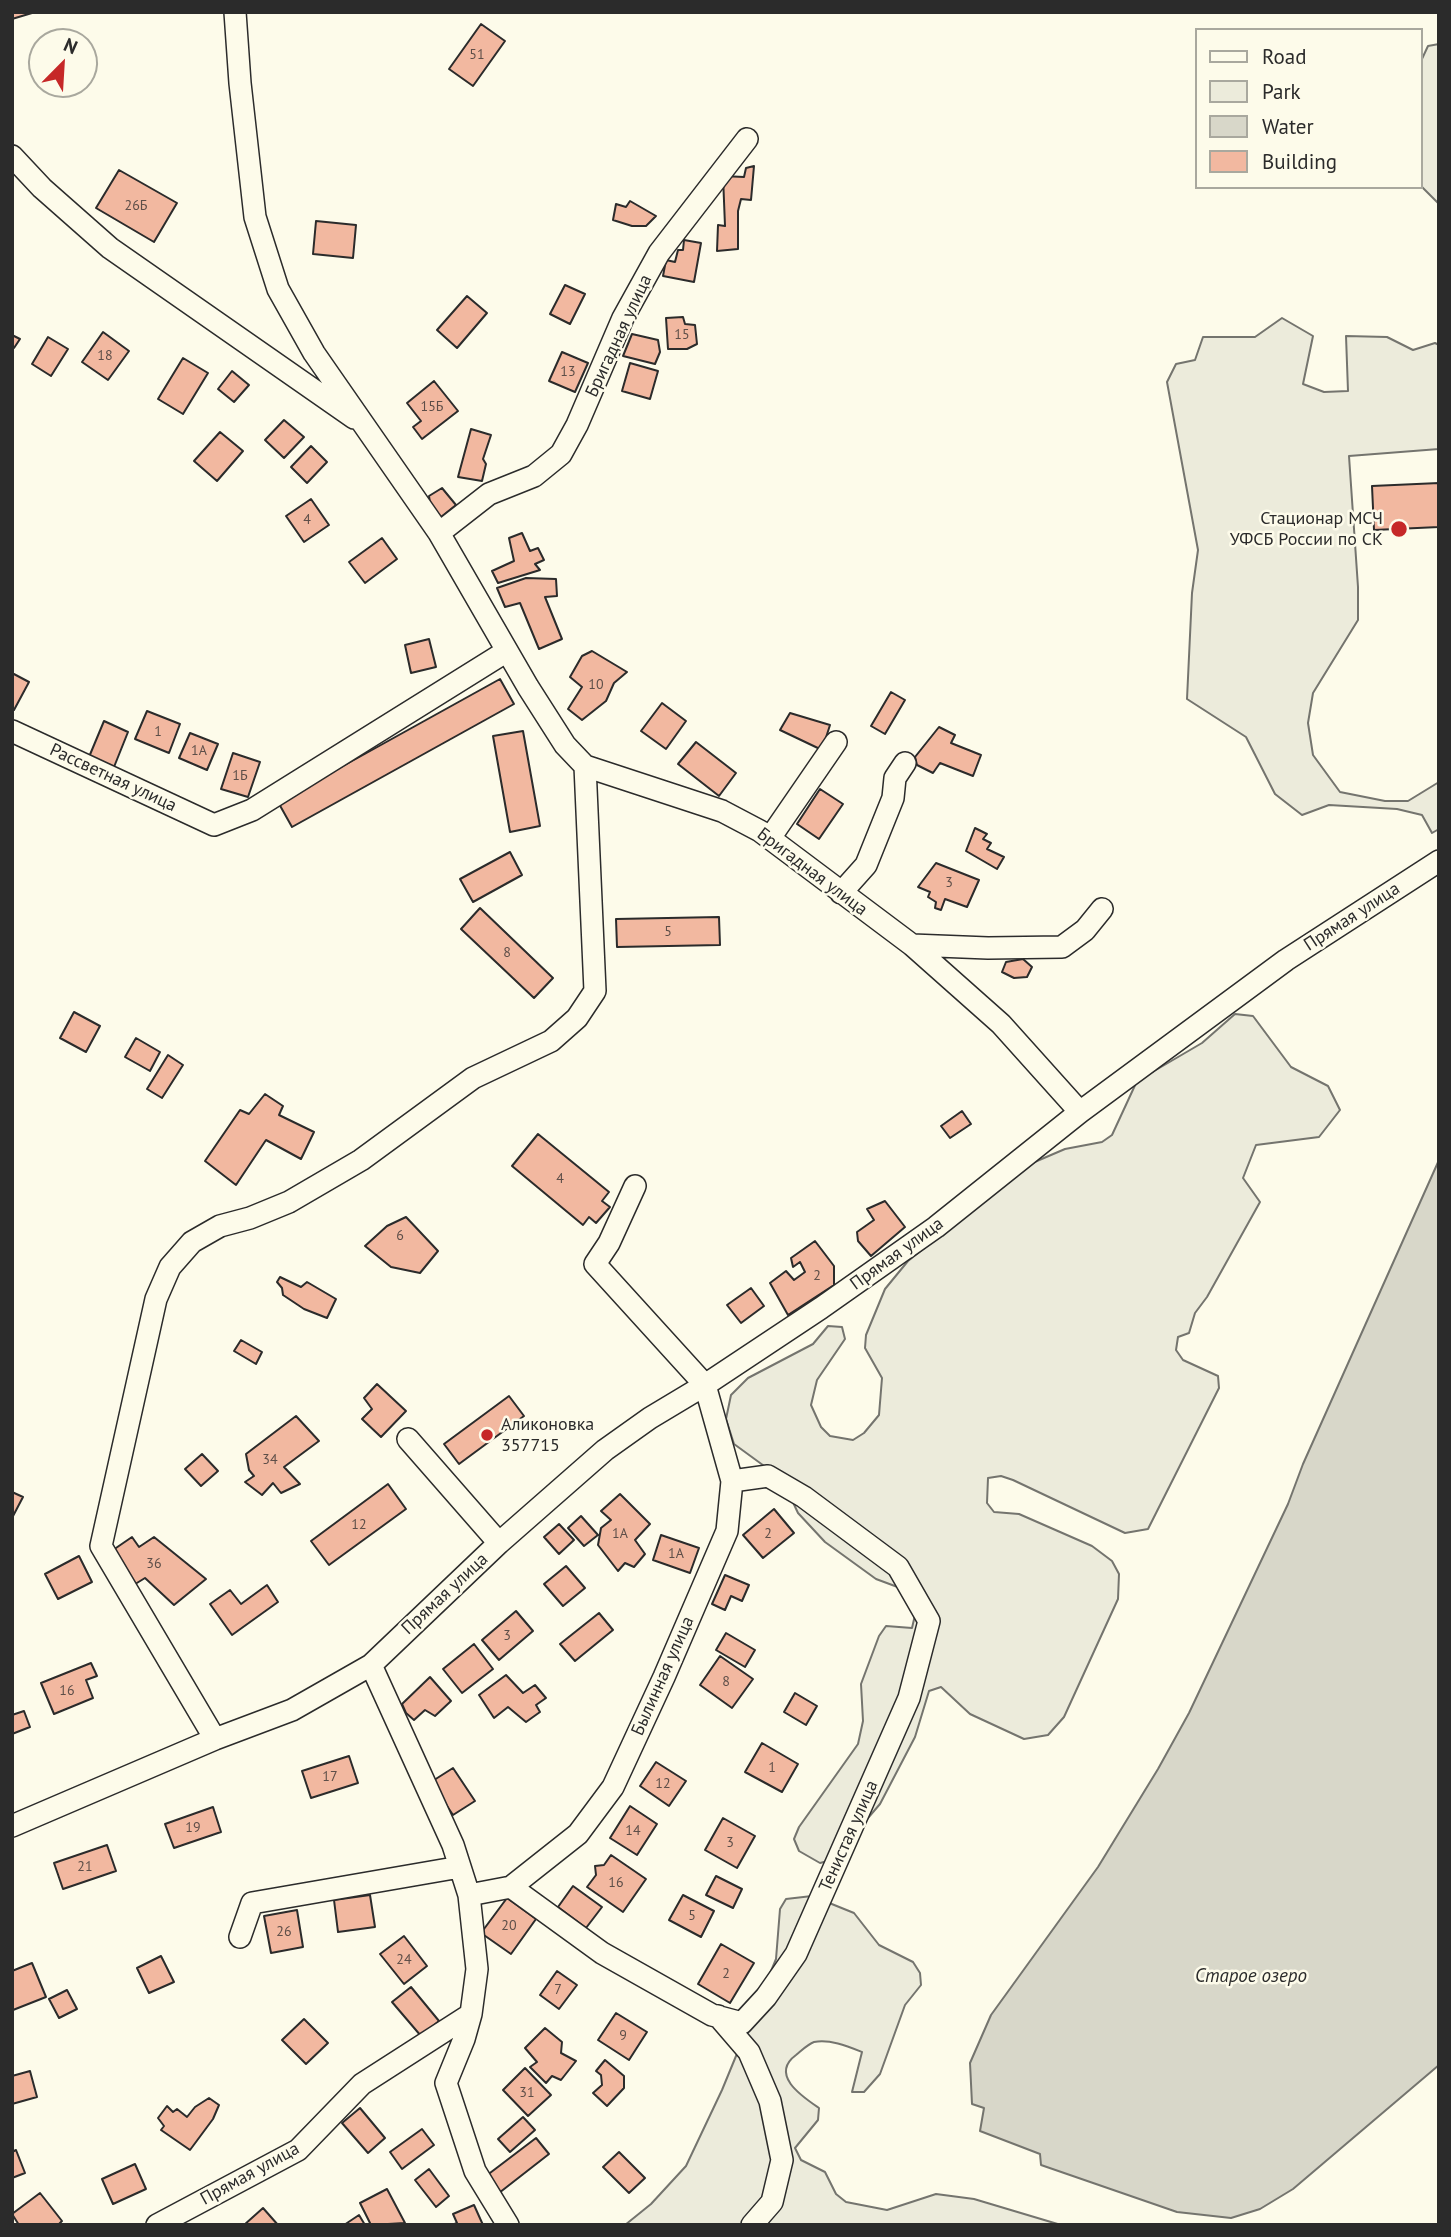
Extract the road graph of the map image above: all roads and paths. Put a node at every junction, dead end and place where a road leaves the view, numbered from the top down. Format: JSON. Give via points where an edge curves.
{"nodes":[{"id":1,"x":236,"y":12,"type":"edge"},
{"id":2,"x":747,"y":139,"type":"dead end"},
{"id":3,"x":12,"y":156,"type":"edge"},
{"id":4,"x":12,"y":176,"type":"edge"},
{"id":5,"x":43,"y":188,"type":"junction"},
{"id":6,"x":367,"y":427,"type":"junction"},
{"id":7,"x":439,"y":533,"type":"junction"},
{"id":8,"x":507,"y":652,"type":"junction"},
{"id":9,"x":12,"y":731,"type":"edge"},
{"id":10,"x":836,"y":742,"type":"dead end"},
{"id":11,"x":905,"y":763,"type":"dead end"},
{"id":12,"x":585,"y":766,"type":"junction"},
{"id":13,"x":770,"y":838,"type":"junction"},
{"id":14,"x":1439,"y":861,"type":"edge"},
{"id":15,"x":841,"y":893,"type":"junction"},
{"id":16,"x":1102,"y":909,"type":"dead end"},
{"id":17,"x":912,"y":945,"type":"junction"},
{"id":18,"x":1080,"y":1112,"type":"junction"},
{"id":19,"x":635,"y":1186,"type":"dead end"},
{"id":20,"x":705,"y":1385,"type":"junction"},
{"id":21,"x":408,"y":1439,"type":"dead end"},
{"id":22,"x":732,"y":1481,"type":"junction"},
{"id":23,"x":499,"y":1543,"type":"junction"},
{"id":24,"x":371,"y":1665,"type":"junction"},
{"id":25,"x":215,"y":1739,"type":"junction"},
{"id":26,"x":12,"y":1826,"type":"edge"},
{"id":27,"x":460,"y":1867,"type":"junction"},
{"id":28,"x":511,"y":1887,"type":"junction"},
{"id":29,"x":470,"y":1895,"type":"junction"},
{"id":30,"x":240,"y":1937,"type":"dead end"},
{"id":31,"x":471,"y":2014,"type":"junction"},
{"id":32,"x":718,"y":2016,"type":"junction"},
{"id":33,"x":157,"y":2225,"type":"edge"},
{"id":34,"x":508,"y":2225,"type":"edge"},
{"id":35,"x":752,"y":2225,"type":"edge"}],
"edges":[{"from":1,"to":6,"type":"street","via":[[255,217],[278,289],[314,353]]},
{"from":2,"to":7,"type":"street","name":"Бригадная улица","via":[[659,253],[623,318],[561,454],[534,476],[489,494]]},
{"from":3,"to":5,"type":"street"},
{"from":4,"to":5,"type":"street"},
{"from":5,"to":6,"type":"street","via":[[110,248]]},
{"from":6,"to":7,"type":"street"},
{"from":7,"to":8,"type":"street"},
{"from":8,"to":9,"type":"street","name":"Рассветная улица","via":[[252,810],[214,825]]},
{"from":8,"to":12,"type":"street","via":[[565,745]]},
{"from":10,"to":13,"type":"street"},
{"from":11,"to":15,"type":"street","via":[[895,778],[866,865]]},
{"from":12,"to":13,"type":"street","name":"Бригадная улица","via":[[722,811]]},
{"from":12,"to":25,"type":"street","via":[[596,991],[577,1018],[551,1041],[473,1077],[361,1160],[289,1202],[220,1226],[192,1242],[170,1267],[156,1299],[102,1546]]},
{"from":13,"to":15,"type":"street","name":"Бригадная улица"},
{"from":14,"to":18,"type":"street","name":"Прямая улица","via":[[1286,960]]},
{"from":15,"to":17,"type":"street","name":"Бригадная улица"},
{"from":16,"to":17,"type":"street","via":[[1085,930],[1062,947]]},
{"from":17,"to":18,"type":"street","name":"Бригадная улица","via":[[1001,1024]]},
{"from":18,"to":20,"type":"street","name":"Прямая улица","via":[[936,1227]]},
{"from":19,"to":20,"type":"street","via":[[595,1264]]},
{"from":20,"to":22,"type":"street","name":"Былинная улица"},
{"from":20,"to":23,"type":"street","name":"Прямая улица","via":[[604,1450]]},
{"from":21,"to":23,"type":"street"},
{"from":22,"to":28,"type":"street","name":"Былинная улица","via":[[727,1531],[613,1787],[578,1834]]},
{"from":22,"to":32,"type":"street","name":"Тенистая улица","via":[[768,1476],[804,1497],[898,1567],[929,1621],[909,1698],[796,1954],[742,2023]]},
{"from":23,"to":24,"type":"street","name":"Прямая улица"},
{"from":24,"to":25,"type":"street","name":"Прямая улица","via":[[292,1710]]},
{"from":24,"to":27,"type":"street"},
{"from":25,"to":26,"type":"street","name":"Прямая улица"},
{"from":27,"to":29,"type":"street"},
{"from":27,"to":30,"type":"street","via":[[252,1903]]},
{"from":28,"to":29,"type":"street","name":"Былинная улица"},
{"from":28,"to":32,"type":"street","name":"Тенистая улица","via":[[602,1953]]},
{"from":29,"to":31,"type":"street","via":[[477,1969]]},
{"from":31,"to":33,"type":"street","name":"Прямая улица","via":[[362,2084],[298,2150]]},
{"from":31,"to":34,"type":"street","via":[[446,2082],[475,2171]]},
{"from":32,"to":35,"type":"street","via":[[749,2052],[770,2101],[782,2160],[772,2202]]}]}
